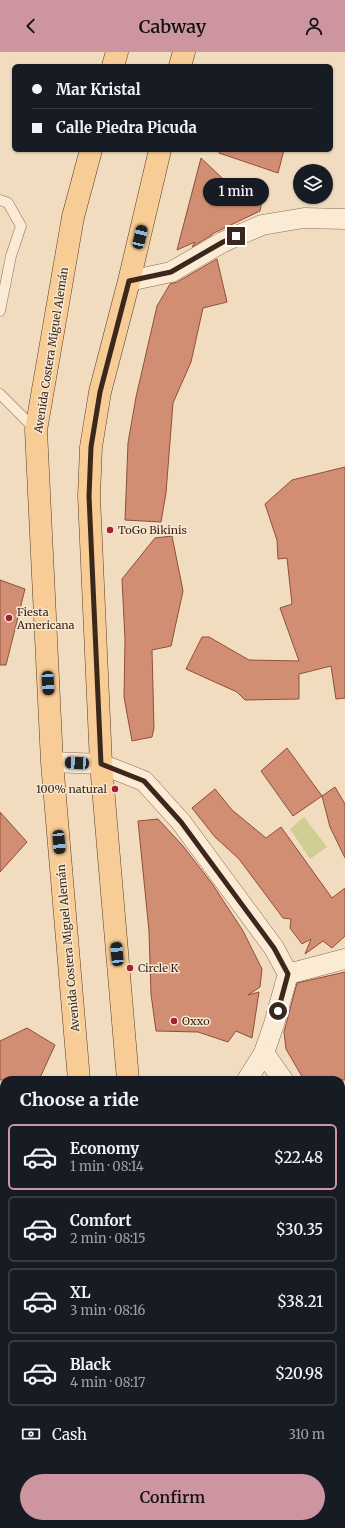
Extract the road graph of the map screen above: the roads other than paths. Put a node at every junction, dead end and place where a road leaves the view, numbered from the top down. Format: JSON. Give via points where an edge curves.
{"nodes":[{"id":1,"x":117,"y":52,"type":"edge"},
{"id":2,"x":184,"y":52,"type":"edge"},
{"id":3,"x":114,"y":64,"type":"edge"},
{"id":4,"x":181,"y":64,"type":"edge"},
{"id":5,"x":90,"y":152,"type":"edge"},
{"id":6,"x":160,"y":152,"type":"edge"},
{"id":7,"x":0,"y":200,"type":"edge"},
{"id":8,"x":345,"y":219,"type":"edge"},
{"id":9,"x":129,"y":281,"type":"junction"},
{"id":10,"x":0,"y":311,"type":"edge"},
{"id":11,"x":0,"y":394,"type":"edge"},
{"id":12,"x":36,"y":430,"type":"junction"},
{"id":13,"x":52,"y":762,"type":"junction"},
{"id":14,"x":101,"y":764,"type":"junction"},
{"id":15,"x":345,"y":959,"type":"edge"},
{"id":16,"x":288,"y":974,"type":"junction"},
{"id":17,"x":264,"y":1053,"type":"junction"},
{"id":18,"x":79,"y":1076,"type":"edge"},
{"id":19,"x":128,"y":1076,"type":"edge"},
{"id":20,"x":250,"y":1076,"type":"edge"},
{"id":21,"x":281,"y":1076,"type":"edge"}],
"edges":[{"from":1,"to":3,"type":"main road"},
{"from":2,"to":4,"type":"main road"},
{"from":5,"to":12,"type":"main road","name":"Avenida Costera Miguel Alemán","via":[[73,217]]},
{"from":6,"to":9,"type":"main road"},
{"from":7,"to":10,"type":"lane","via":[[8,203],[21,226],[11,256]]},
{"from":8,"to":9,"type":"street","via":[[304,218],[262,225],[223,242],[171,272]]},
{"from":9,"to":14,"type":"main road","via":[[100,392],[91,447],[89,496]]},
{"from":11,"to":12,"type":"lane"},
{"from":12,"to":13,"type":"main road","name":"Avenida Costera Miguel Alemán"},
{"from":13,"to":14,"type":"street"},
{"from":13,"to":18,"type":"main road","name":"Avenida Costera Miguel Alemán"},
{"from":14,"to":16,"type":"street","via":[[144,781],[181,822],[274,948]]},
{"from":14,"to":19,"type":"main road"},
{"from":15,"to":16,"type":"street"},
{"from":16,"to":17,"type":"street"},
{"from":17,"to":20,"type":"street"},
{"from":17,"to":21,"type":"street"}]}
